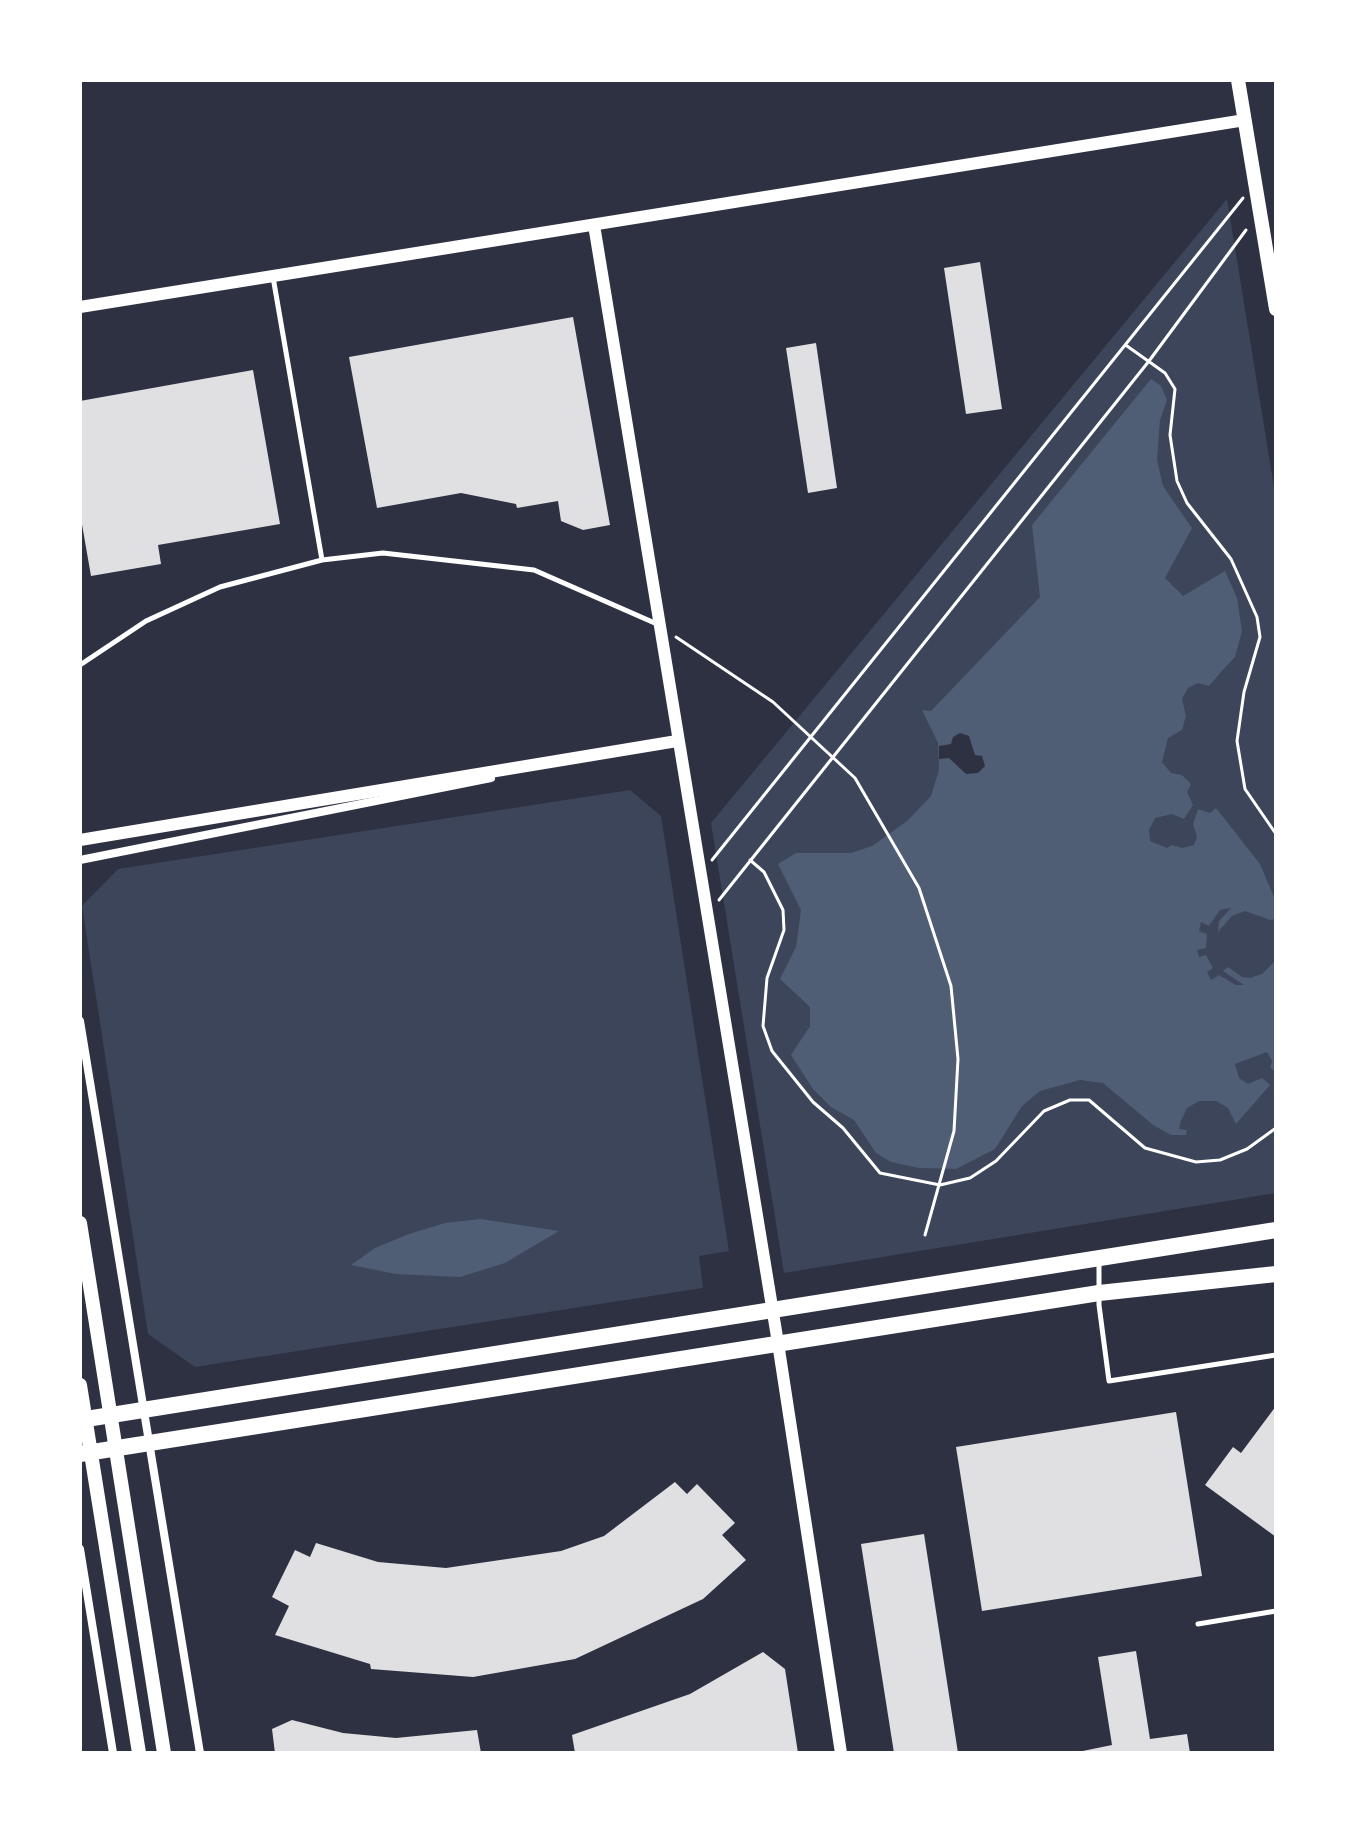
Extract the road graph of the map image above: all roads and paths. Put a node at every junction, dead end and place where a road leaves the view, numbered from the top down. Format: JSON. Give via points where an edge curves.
{"nodes":[{"id":1,"x":1238,"y":80,"type":"edge"},
{"id":2,"x":1245,"y":120,"type":"junction"},
{"id":3,"x":1255,"y":183,"type":"junction"},
{"id":4,"x":1259,"y":209,"type":"junction"},
{"id":5,"x":594,"y":225,"type":"junction"},
{"id":6,"x":273,"y":276,"type":"junction"},
{"id":7,"x":80,"y":307,"type":"edge"},
{"id":8,"x":1276,"y":309,"type":"edge"},
{"id":9,"x":1127,"y":345,"type":"junction"},
{"id":10,"x":1149,"y":361,"type":"junction"},
{"id":11,"x":322,"y":560,"type":"junction"},
{"id":12,"x":657,"y":624,"type":"junction"},
{"id":13,"x":80,"y":665,"type":"edge"},
{"id":14,"x":813,"y":735,"type":"junction"},
{"id":15,"x":677,"y":741,"type":"junction"},
{"id":16,"x":833,"y":757,"type":"junction"},
{"id":17,"x":1276,"y":834,"type":"edge"},
{"id":18,"x":80,"y":840,"type":"edge"},
{"id":19,"x":80,"y":860,"type":"edge"},
{"id":20,"x":750,"y":860,"type":"junction"},
{"id":21,"x":699,"y":875,"type":"junction"},
{"id":22,"x":706,"y":915,"type":"junction"},
{"id":23,"x":80,"y":1021,"type":"edge"},
{"id":24,"x":1276,"y":1128,"type":"edge"},
{"id":25,"x":940,"y":1185,"type":"junction"},
{"id":26,"x":80,"y":1223,"type":"edge"},
{"id":27,"x":1276,"y":1230,"type":"edge"},
{"id":28,"x":925,"y":1235,"type":"dead end"},
{"id":29,"x":1099,"y":1258,"type":"junction"},
{"id":30,"x":1276,"y":1274,"type":"edge"},
{"id":31,"x":1099,"y":1293,"type":"junction"},
{"id":32,"x":773,"y":1310,"type":"junction"},
{"id":33,"x":778,"y":1343,"type":"junction"},
{"id":34,"x":1276,"y":1355,"type":"edge"},
{"id":35,"x":80,"y":1385,"type":"edge"},
{"id":36,"x":143,"y":1410,"type":"junction"},
{"id":37,"x":110,"y":1416,"type":"junction"},
{"id":38,"x":83,"y":1420,"type":"edge"},
{"id":39,"x":149,"y":1443,"type":"junction"},
{"id":40,"x":115,"y":1448,"type":"junction"},
{"id":41,"x":85,"y":1453,"type":"edge"},
{"id":42,"x":80,"y":1549,"type":"edge"},
{"id":43,"x":1276,"y":1611,"type":"edge"},
{"id":44,"x":1198,"y":1624,"type":"dead end"},
{"id":45,"x":113,"y":1753,"type":"edge"},
{"id":46,"x":139,"y":1753,"type":"edge"},
{"id":47,"x":164,"y":1753,"type":"edge"},
{"id":48,"x":200,"y":1753,"type":"edge"},
{"id":49,"x":841,"y":1753,"type":"edge"}],
"edges":[{"from":1,"to":2,"type":"main road"},
{"from":2,"to":3,"type":"main road"},
{"from":2,"to":5,"type":"street"},
{"from":3,"to":4,"type":"main road"},
{"from":3,"to":9,"type":"path"},
{"from":4,"to":8,"type":"main road"},
{"from":4,"to":10,"type":"path"},
{"from":5,"to":6,"type":"street"},
{"from":5,"to":12,"type":"street"},
{"from":6,"to":7,"type":"street"},
{"from":6,"to":11,"type":"lane"},
{"from":9,"to":10,"type":"path"},
{"from":9,"to":14,"type":"path"},
{"from":10,"to":16,"type":"path"},
{"from":10,"to":17,"type":"path","via":[[1175,389],[1170,435],[1177,481],[1187,503],[1231,559],[1257,617],[1260,637],[1237,741],[1245,789]]},
{"from":11,"to":12,"type":"lane","via":[[383,553],[534,570]]},
{"from":11,"to":13,"type":"lane","via":[[220,587],[146,621]]},
{"from":12,"to":14,"type":"path"},
{"from":12,"to":15,"type":"street"},
{"from":14,"to":16,"type":"path"},
{"from":14,"to":21,"type":"path"},
{"from":15,"to":18,"type":"street"},
{"from":15,"to":19,"type":"street"},
{"from":15,"to":21,"type":"street"},
{"from":16,"to":20,"type":"path"},
{"from":16,"to":25,"type":"path","via":[[855,778],[919,888],[951,986],[958,1059],[954,1131]]},
{"from":20,"to":22,"type":"path"},
{"from":20,"to":25,"type":"path","via":[[764,872],[783,910],[784,930],[767,978],[763,1026],[772,1051],[880,1173]]},
{"from":21,"to":22,"type":"street"},
{"from":22,"to":32,"type":"street"},
{"from":23,"to":36,"type":"street"},
{"from":24,"to":25,"type":"path","via":[[1247,1149],[1196,1162],[1145,1148],[1089,1100],[1070,1100],[1044,1111],[996,1161],[970,1178]]},
{"from":25,"to":28,"type":"path"},
{"from":26,"to":37,"type":"main road"},
{"from":27,"to":29,"type":"main road"},
{"from":29,"to":31,"type":"lane"},
{"from":29,"to":32,"type":"main road"},
{"from":30,"to":31,"type":"main road"},
{"from":31,"to":33,"type":"main road"},
{"from":31,"to":34,"type":"lane","via":[[1109,1381]]},
{"from":32,"to":33,"type":"street"},
{"from":32,"to":36,"type":"main road"},
{"from":33,"to":39,"type":"main road"},
{"from":33,"to":49,"type":"street"},
{"from":35,"to":38,"type":"main road"},
{"from":36,"to":37,"type":"main road"},
{"from":36,"to":39,"type":"street"},
{"from":37,"to":38,"type":"main road"},
{"from":37,"to":40,"type":"main road"},
{"from":38,"to":41,"type":"main road"},
{"from":39,"to":40,"type":"main road"},
{"from":39,"to":48,"type":"street"},
{"from":40,"to":41,"type":"main road"},
{"from":40,"to":47,"type":"main road"},
{"from":41,"to":46,"type":"main road"},
{"from":42,"to":45,"type":"street"},
{"from":43,"to":44,"type":"lane"}]}
